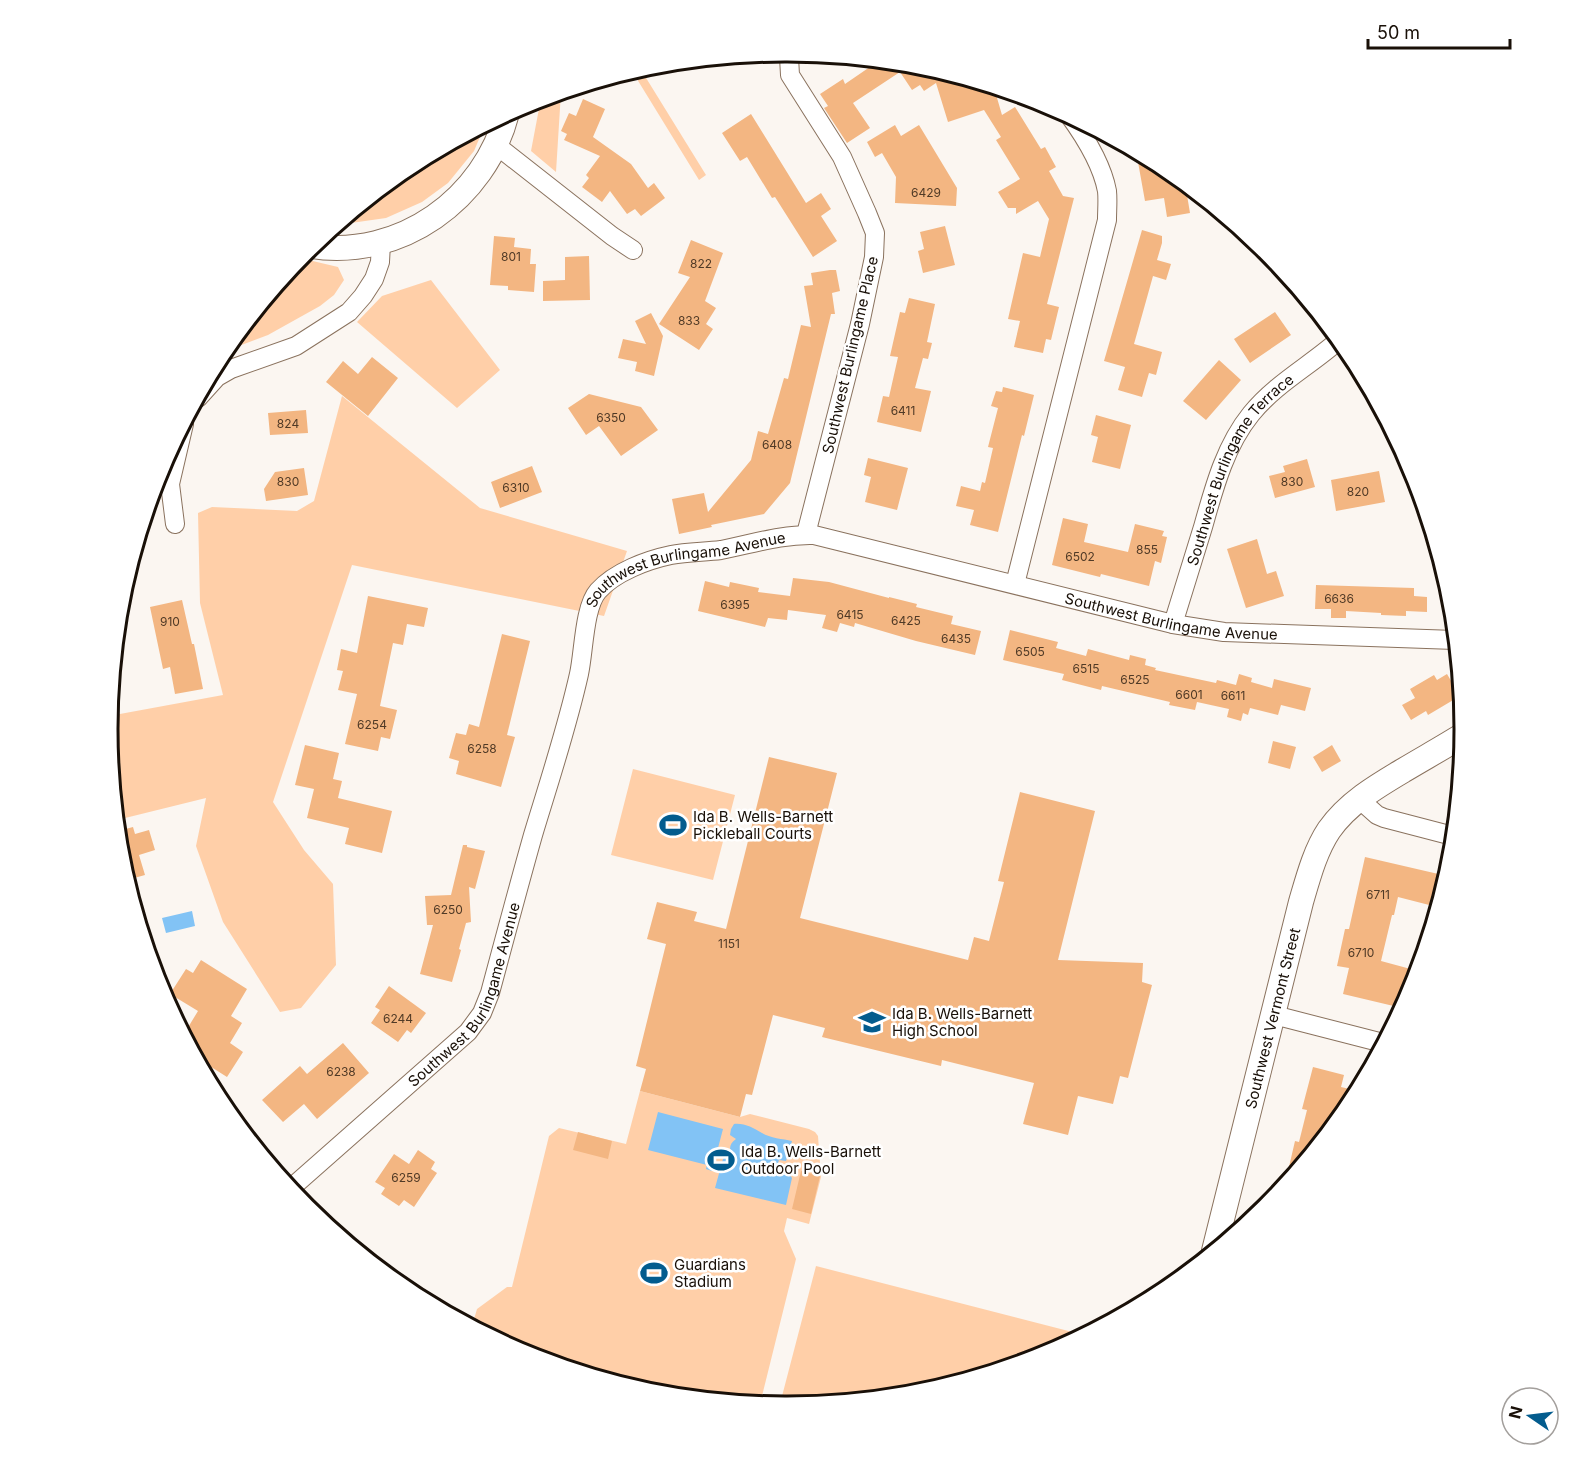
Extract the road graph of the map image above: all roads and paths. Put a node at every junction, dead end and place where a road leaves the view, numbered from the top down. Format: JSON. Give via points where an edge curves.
{"nodes":[{"id":1,"x":789,"y":62,"type":"edge"},
{"id":2,"x":503,"y":125,"type":"edge"},
{"id":3,"x":1079,"y":129,"type":"edge"},
{"id":4,"x":496,"y":145,"type":"junction"},
{"id":5,"x":381,"y":243,"type":"junction"},
{"id":6,"x":324,"y":248,"type":"edge"},
{"id":7,"x":633,"y":249,"type":"dead end"},
{"id":8,"x":1332,"y":345,"type":"edge"},
{"id":9,"x":220,"y":376,"type":"edge"},
{"id":10,"x":176,"y":459,"type":"edge"},
{"id":11,"x":175,"y":524,"type":"dead end"},
{"id":12,"x":806,"y":534,"type":"junction"},
{"id":13,"x":1015,"y":584,"type":"junction"},
{"id":14,"x":1173,"y":624,"type":"junction"},
{"id":15,"x":1448,"y":640,"type":"edge"},
{"id":16,"x":1453,"y":741,"type":"edge"},
{"id":17,"x":1359,"y":799,"type":"junction"},
{"id":18,"x":1445,"y":834,"type":"edge"},
{"id":19,"x":1274,"y":1015,"type":"junction"},
{"id":20,"x":1376,"y":1041,"type":"edge"},
{"id":21,"x":297,"y":1183,"type":"edge"},
{"id":22,"x":1223,"y":1233,"type":"edge"}],
"edges":[{"from":1,"to":12,"type":"street","name":"Southwest Burlingame Place","via":[[790,75],[842,157],[874,233],[874,256],[860,324]]},
{"from":2,"to":4,"type":"street"},
{"from":3,"to":13,"type":"street","via":[[1097,161],[1107,191],[1107,220]]},
{"from":4,"to":5,"type":"street","via":[[476,178],[448,207],[415,229]]},
{"from":4,"to":7,"type":"street"},
{"from":5,"to":6,"type":"street"},
{"from":5,"to":9,"type":"street","via":[[374,279],[349,312],[296,346]]},
{"from":8,"to":14,"type":"street","name":"Southwest Burlingame Terrace","via":[[1263,401],[1232,442]]},
{"from":10,"to":11,"type":"street","via":[[170,484]]},
{"from":12,"to":13,"type":"street","name":"Southwest Burlingame Avenue"},
{"from":12,"to":21,"type":"street","name":"Southwest Burlingame Avenue","via":[[670,555],[626,570],[597,592],[588,617],[566,726],[482,1014],[468,1032]]},
{"from":13,"to":14,"type":"street","name":"Southwest Burlingame Avenue"},
{"from":14,"to":15,"type":"street","name":"Southwest Burlingame Avenue","via":[[1224,632]]},
{"from":16,"to":17,"type":"street","name":"Southwest Vermont Street"},
{"from":17,"to":18,"type":"street","via":[[1384,818]]},
{"from":17,"to":19,"type":"street","name":"Southwest Vermont Street","via":[[1328,831],[1315,859]]},
{"from":19,"to":20,"type":"street"},
{"from":19,"to":22,"type":"street","name":"Southwest Vermont Street"}]}
